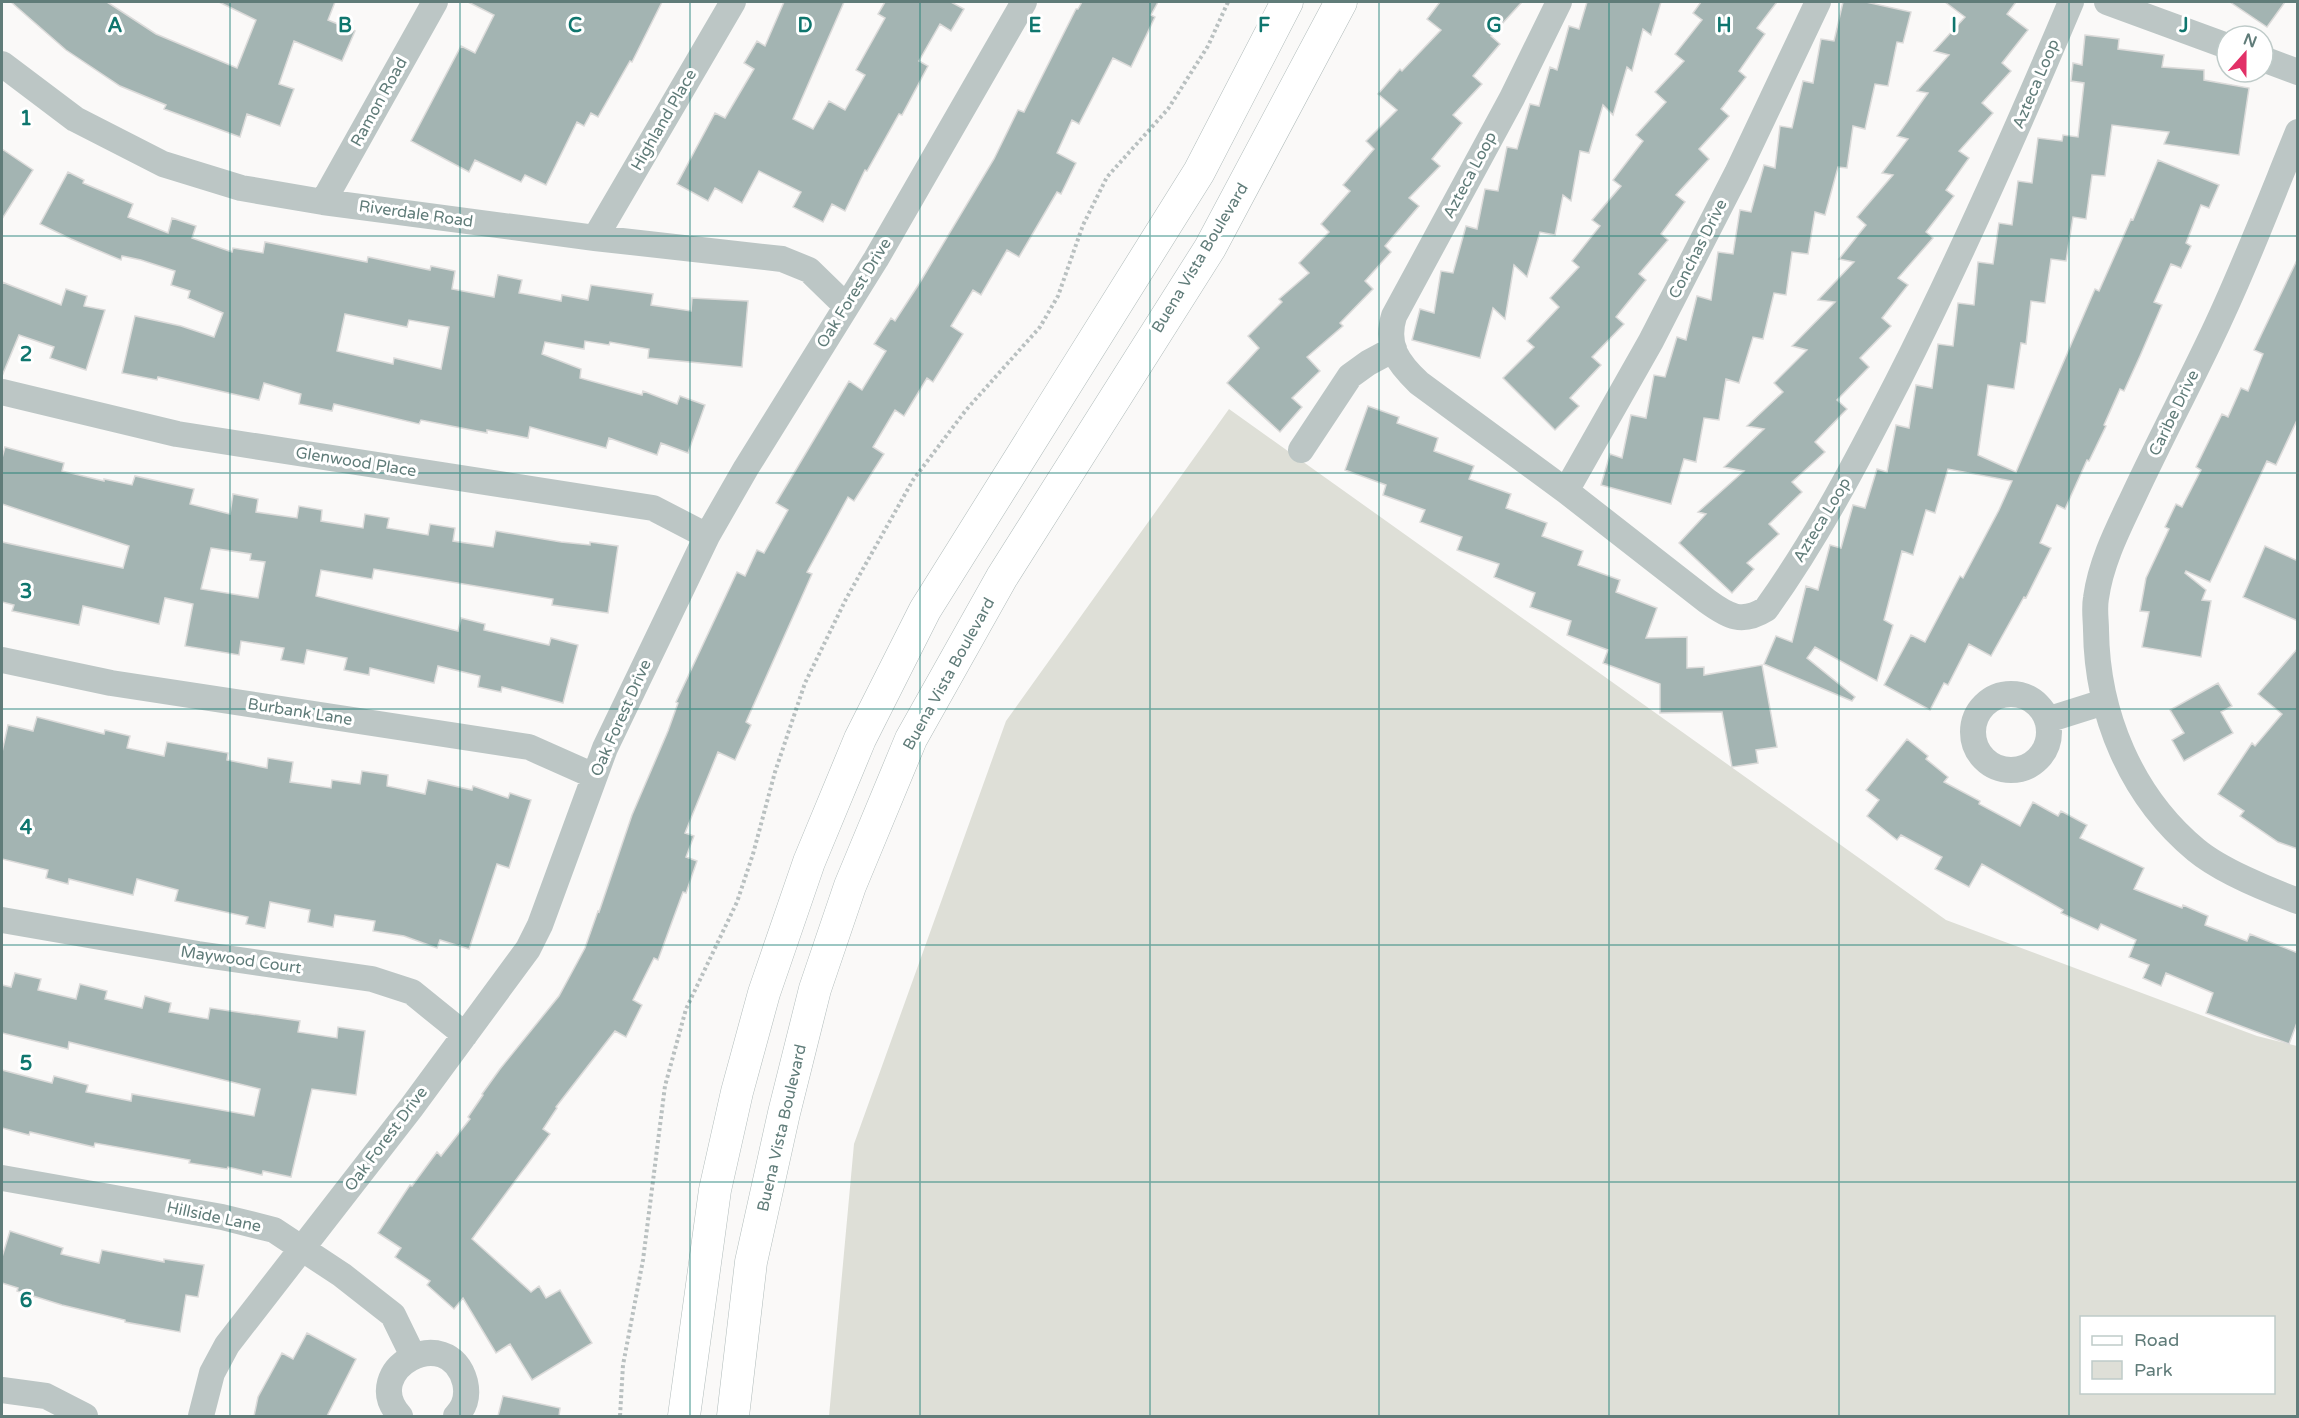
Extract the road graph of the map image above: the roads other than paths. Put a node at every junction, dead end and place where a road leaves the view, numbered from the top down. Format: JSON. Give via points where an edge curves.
{"nodes":[{"id":1,"x":434,"y":2,"type":"edge"},
{"id":2,"x":733,"y":2,"type":"edge"},
{"id":3,"x":1024,"y":2,"type":"edge"},
{"id":4,"x":1287,"y":2,"type":"edge"},
{"id":5,"x":1341,"y":2,"type":"edge"},
{"id":6,"x":1559,"y":2,"type":"edge"},
{"id":7,"x":1818,"y":2,"type":"edge"},
{"id":8,"x":2071,"y":2,"type":"edge"},
{"id":9,"x":2107,"y":2,"type":"edge"},
{"id":10,"x":2215,"y":42,"type":"edge"},
{"id":11,"x":2275,"y":63,"type":"edge"},
{"id":12,"x":2,"y":64,"type":"edge"},
{"id":13,"x":2298,"y":72,"type":"edge"},
{"id":14,"x":2298,"y":132,"type":"edge"},
{"id":15,"x":323,"y":202,"type":"junction"},
{"id":16,"x":594,"y":238,"type":"junction"},
{"id":17,"x":846,"y":306,"type":"junction"},
{"id":18,"x":1394,"y":349,"type":"junction"},
{"id":19,"x":2,"y":392,"type":"edge"},
{"id":20,"x":1301,"y":450,"type":"dead end"},
{"id":21,"x":1566,"y":491,"type":"junction"},
{"id":22,"x":706,"y":536,"type":"junction"},
{"id":23,"x":2,"y":660,"type":"edge"},
{"id":24,"x":2104,"y":702,"type":"junction"},
{"id":25,"x":2047,"y":720,"type":"dead end"},
{"id":26,"x":594,"y":776,"type":"junction"},
{"id":27,"x":2298,"y":901,"type":"edge"},
{"id":28,"x":2,"y":920,"type":"edge"},
{"id":29,"x":465,"y":1035,"type":"junction"},
{"id":30,"x":2,"y":1178,"type":"edge"},
{"id":31,"x":302,"y":1248,"type":"junction"},
{"id":32,"x":413,"y":1356,"type":"junction"},
{"id":33,"x":2,"y":1390,"type":"edge"},
{"id":34,"x":85,"y":1416,"type":"edge"},
{"id":35,"x":201,"y":1416,"type":"edge"},
{"id":36,"x":400,"y":1416,"type":"edge"},
{"id":37,"x":456,"y":1416,"type":"edge"},
{"id":38,"x":684,"y":1416,"type":"edge"},
{"id":39,"x":733,"y":1416,"type":"edge"}],
"edges":[{"from":1,"to":15,"type":"street","name":"Ramon Road"},
{"from":2,"to":16,"type":"street","name":"Highland Place"},
{"from":3,"to":17,"type":"street","name":"Oak Forest Drive"},
{"from":4,"to":38,"type":"main road","via":[[1199,172],[925,610],[860,739],[809,862],[764,993],[737,1092],[715,1190]]},
{"from":5,"to":39,"type":"main road","name":"Buena Vista Boulevard","via":[[1210,248],[1002,577],[911,740],[850,886],[815,989],[752,1262]]},
{"from":6,"to":18,"type":"street","name":"Azteca Loop","via":[[1512,98],[1394,316],[1390,330]]},
{"from":7,"to":21,"type":"street","name":"Conchas Drive","via":[[1656,331]]},
{"from":8,"to":21,"type":"street","name":"Azteca Loop","via":[[2015,135],[1923,331],[1853,468],[1766,609],[1739,618],[1723,612]]},
{"from":9,"to":10,"type":"street"},
{"from":11,"to":13,"type":"street"},
{"from":12,"to":15,"type":"street","name":"Riverdale Road","via":[[75,119],[163,164],[241,188]]},
{"from":14,"to":24,"type":"street","name":"Caribe Drive","via":[[2210,341],[2105,559],[2096,599],[2096,649]]},
{"from":15,"to":16,"type":"street","name":"Riverdale Road"},
{"from":16,"to":17,"type":"street","name":"Riverdale Road","via":[[782,260],[809,270]]},
{"from":17,"to":22,"type":"street","name":"Oak Forest Drive"},
{"from":18,"to":20,"type":"street","via":[[1350,376]]},
{"from":18,"to":21,"type":"street","name":"Azteca Loop","via":[[1406,370],[1419,382]]},
{"from":19,"to":22,"type":"street","name":"Glenwood Place","via":[[177,434],[652,508]]},
{"from":22,"to":26,"type":"street","name":"Oak Forest Drive"},
{"from":23,"to":26,"type":"street","name":"Burbank Lane","via":[[111,683],[529,747]]},
{"from":24,"to":25,"type":"street"},
{"from":24,"to":27,"type":"street","name":"Caribe Drive","via":[[2125,762],[2157,811],[2197,851],[2238,875]]},
{"from":26,"to":29,"type":"street","name":"Oak Forest Drive","via":[[540,925],[528,949]]},
{"from":28,"to":29,"type":"street","name":"Maywood Court","via":[[372,979],[412,992]]},
{"from":29,"to":31,"type":"street","name":"Oak Forest Drive"},
{"from":30,"to":31,"type":"street","name":"Hillside Lane","via":[[222,1217],[274,1230]]},
{"from":31,"to":32,"type":"street","name":"Hillside Lane","via":[[393,1315]]},
{"from":31,"to":35,"type":"street","name":"Oak Forest Drive","via":[[227,1345],[212,1373]]},
{"from":32,"to":36,"type":"street","via":[[402,1363],[390,1386],[391,1399]]},
{"from":32,"to":37,"type":"street","via":[[437,1354],[457,1366],[466,1388],[466,1400]]},
{"from":33,"to":34,"type":"street","via":[[46,1396]]}]}
